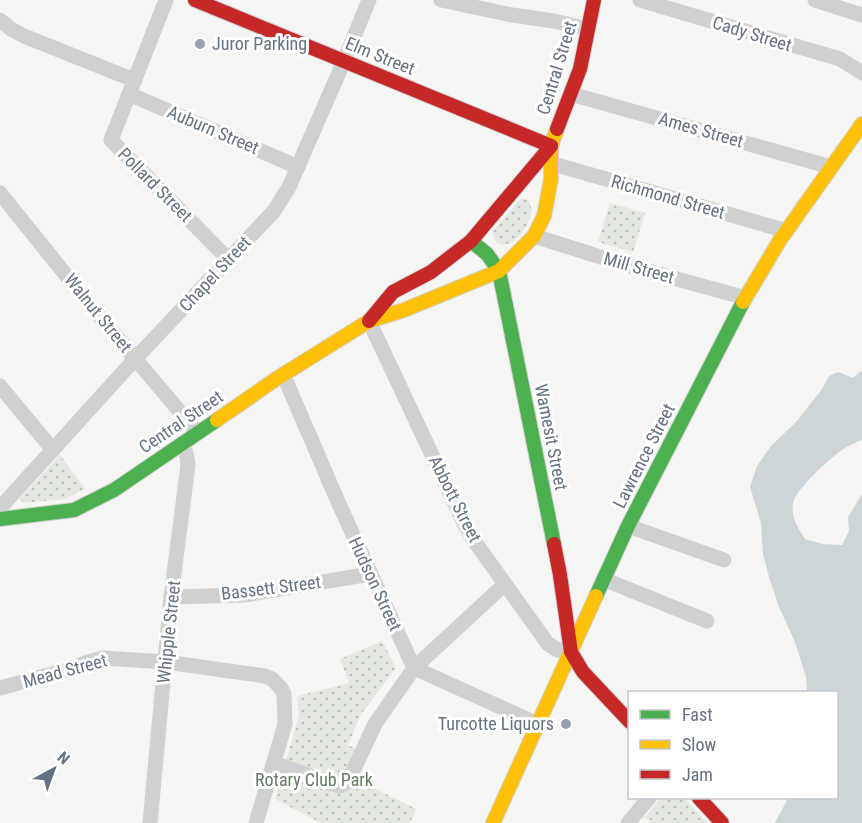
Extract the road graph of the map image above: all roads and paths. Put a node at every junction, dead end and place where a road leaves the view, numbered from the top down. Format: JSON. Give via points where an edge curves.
{"nodes":[{"id":1,"x":166,"y":0,"type":"edge"},
{"id":2,"x":195,"y":0,"type":"edge"},
{"id":3,"x":369,"y":0,"type":"edge"},
{"id":4,"x":441,"y":0,"type":"edge"},
{"id":5,"x":594,"y":0,"type":"edge"},
{"id":6,"x":640,"y":0,"type":"edge"},
{"id":7,"x":815,"y":0,"type":"edge"},
{"id":8,"x":862,"y":15,"type":"edge"},
{"id":9,"x":0,"y":20,"type":"edge"},
{"id":10,"x":588,"y":29,"type":"junction"},
{"id":11,"x":344,"y":61,"type":"junction"},
{"id":12,"x":862,"y":73,"type":"edge"},
{"id":13,"x":132,"y":87,"type":"junction"},
{"id":14,"x":571,"y":94,"type":"junction"},
{"id":15,"x":862,"y":124,"type":"edge"},
{"id":16,"x":551,"y":146,"type":"junction"},
{"id":17,"x":550,"y":163,"type":"junction"},
{"id":18,"x":298,"y":167,"type":"junction"},
{"id":19,"x":831,"y":167,"type":"junction"},
{"id":20,"x":0,"y":192,"type":"edge"},
{"id":21,"x":509,"y":196,"type":"junction"},
{"id":22,"x":542,"y":220,"type":"junction"},
{"id":23,"x":787,"y":231,"type":"junction"},
{"id":24,"x":534,"y":236,"type":"junction"},
{"id":25,"x":471,"y":241,"type":"junction"},
{"id":26,"x":229,"y":260,"type":"junction"},
{"id":27,"x":499,"y":271,"type":"junction"},
{"id":28,"x":746,"y":298,"type":"junction"},
{"id":29,"x":369,"y":321,"type":"junction"},
{"id":30,"x":135,"y":359,"type":"junction"},
{"id":31,"x":283,"y":374,"type":"junction"},
{"id":32,"x":0,"y":386,"type":"edge"},
{"id":33,"x":198,"y":433,"type":"junction"},
{"id":34,"x":183,"y":443,"type":"junction"},
{"id":35,"x":53,"y":450,"type":"junction"},
{"id":36,"x":0,"y":508,"type":"edge"},
{"id":37,"x":0,"y":519,"type":"edge"},
{"id":38,"x":628,"y":526,"type":"junction"},
{"id":39,"x":724,"y":560,"type":"dead end"},
{"id":40,"x":370,"y":574,"type":"junction"},
{"id":41,"x":603,"y":579,"type":"junction"},
{"id":42,"x":505,"y":584,"type":"junction"},
{"id":43,"x":171,"y":597,"type":"junction"},
{"id":44,"x":707,"y":621,"type":"dead end"},
{"id":45,"x":571,"y":652,"type":"junction"},
{"id":46,"x":166,"y":662,"type":"junction"},
{"id":47,"x":414,"y":668,"type":"junction"},
{"id":48,"x":0,"y":688,"type":"edge"},
{"id":49,"x":628,"y":720,"type":"edge"},
{"id":50,"x":538,"y":724,"type":"junction"},
{"id":51,"x":274,"y":764,"type":"junction"},
{"id":52,"x":648,"y":799,"type":"edge"},
{"id":53,"x":700,"y":799,"type":"edge"},
{"id":54,"x":150,"y":823,"type":"edge"},
{"id":55,"x":256,"y":823,"type":"edge"},
{"id":56,"x":493,"y":823,"type":"edge"},
{"id":57,"x":628,"y":823,"type":"edge"},
{"id":58,"x":722,"y":823,"type":"edge"}],
"edges":[{"from":1,"to":13,"type":"street","name":"Pollard Street"},
{"from":2,"to":11,"type":"street","name":"Elm Street"},
{"from":3,"to":11,"type":"street","name":"Chapel Street"},
{"from":4,"to":10,"type":"street"},
{"from":5,"to":10,"type":"street","name":"Central Street"},
{"from":6,"to":12,"type":"street","name":"Cady Street","via":[[840,59]]},
{"from":7,"to":8,"type":"street"},
{"from":9,"to":13,"type":"street","name":"Auburn Street","via":[[10,29]]},
{"from":10,"to":14,"type":"street","name":"Central Street"},
{"from":11,"to":16,"type":"street","name":"Elm Street"},
{"from":11,"to":18,"type":"street","name":"Chapel Street"},
{"from":13,"to":18,"type":"street","name":"Auburn Street"},
{"from":13,"to":26,"type":"street","name":"Pollard Street","via":[[111,140]]},
{"from":14,"to":16,"type":"street","name":"Central Street"},
{"from":14,"to":19,"type":"street","name":"Ames Street"},
{"from":15,"to":19,"type":"street","name":"Lawrence Street"},
{"from":16,"to":17,"type":"street","name":"Central Street"},
{"from":16,"to":21,"type":"street","name":"Central Street"},
{"from":17,"to":22,"type":"street","name":"Central Street","via":[[551,179]]},
{"from":17,"to":23,"type":"street","name":"Richmond Street"},
{"from":18,"to":26,"type":"street","name":"Chapel Street","via":[[274,211]]},
{"from":19,"to":23,"type":"street","name":"Lawrence Street"},
{"from":20,"to":30,"type":"street","name":"Walnut Street"},
{"from":21,"to":22,"type":"street","via":[[531,195],[540,204]]},
{"from":21,"to":25,"type":"street","name":"Central Street"},
{"from":22,"to":24,"type":"street","name":"Central Street"},
{"from":23,"to":28,"type":"street","name":"Lawrence Street"},
{"from":24,"to":27,"type":"street","name":"Central Street"},
{"from":24,"to":28,"type":"street","name":"Mill Street"},
{"from":25,"to":27,"type":"street","name":"Wamesit Street"},
{"from":25,"to":29,"type":"street","name":"Central Street","via":[[431,272],[393,292]]},
{"from":26,"to":30,"type":"street","name":"Chapel Street"},
{"from":27,"to":29,"type":"street","name":"Central Street"},
{"from":27,"to":45,"type":"street","name":"Wamesit Street","via":[[560,575]]},
{"from":28,"to":38,"type":"street","name":"Lawrence Street"},
{"from":29,"to":31,"type":"street","name":"Central Street"},
{"from":29,"to":42,"type":"street","name":"Abbott Street","via":[[465,525]]},
{"from":30,"to":33,"type":"street","name":"Walnut Street"},
{"from":30,"to":35,"type":"street","name":"Chapel Street"},
{"from":31,"to":33,"type":"street","name":"Central Street"},
{"from":31,"to":40,"type":"street","name":"Hudson Street"},
{"from":32,"to":35,"type":"street"},
{"from":33,"to":34,"type":"street","name":"Central Street"},
{"from":34,"to":37,"type":"street","name":"Central Street","via":[[114,490],[74,510]]},
{"from":34,"to":43,"type":"street","name":"Whipple Street","via":[[188,465]]},
{"from":35,"to":36,"type":"street","name":"Chapel Street"},
{"from":38,"to":39,"type":"street"},
{"from":38,"to":41,"type":"street","name":"Lawrence Street"},
{"from":40,"to":43,"type":"street","name":"Bassett Street","via":[[245,595]]},
{"from":40,"to":47,"type":"street","name":"Hudson Street"},
{"from":41,"to":44,"type":"street"},
{"from":41,"to":45,"type":"street","name":"Lawrence Street"},
{"from":42,"to":45,"type":"street","name":"Abbott Street","via":[[548,644]]},
{"from":42,"to":47,"type":"street"},
{"from":43,"to":46,"type":"street","name":"Whipple Street"},
{"from":45,"to":49,"type":"street","via":[[583,672]]},
{"from":45,"to":50,"type":"street","name":"Lawrence Street"},
{"from":46,"to":48,"type":"street","name":"Mead Street","via":[[103,658]]},
{"from":46,"to":51,"type":"street","name":"Mead Street","via":[[266,676],[277,683],[284,694],[285,724]]},
{"from":46,"to":54,"type":"street","name":"Whipple Street"},
{"from":47,"to":50,"type":"street"},
{"from":47,"to":51,"type":"street","via":[[375,724],[348,783],[336,785]]},
{"from":50,"to":56,"type":"street","name":"Lawrence Street"},
{"from":51,"to":55,"type":"street","name":"Mead Street"},
{"from":52,"to":57,"type":"street"},
{"from":53,"to":58,"type":"street"}]}
